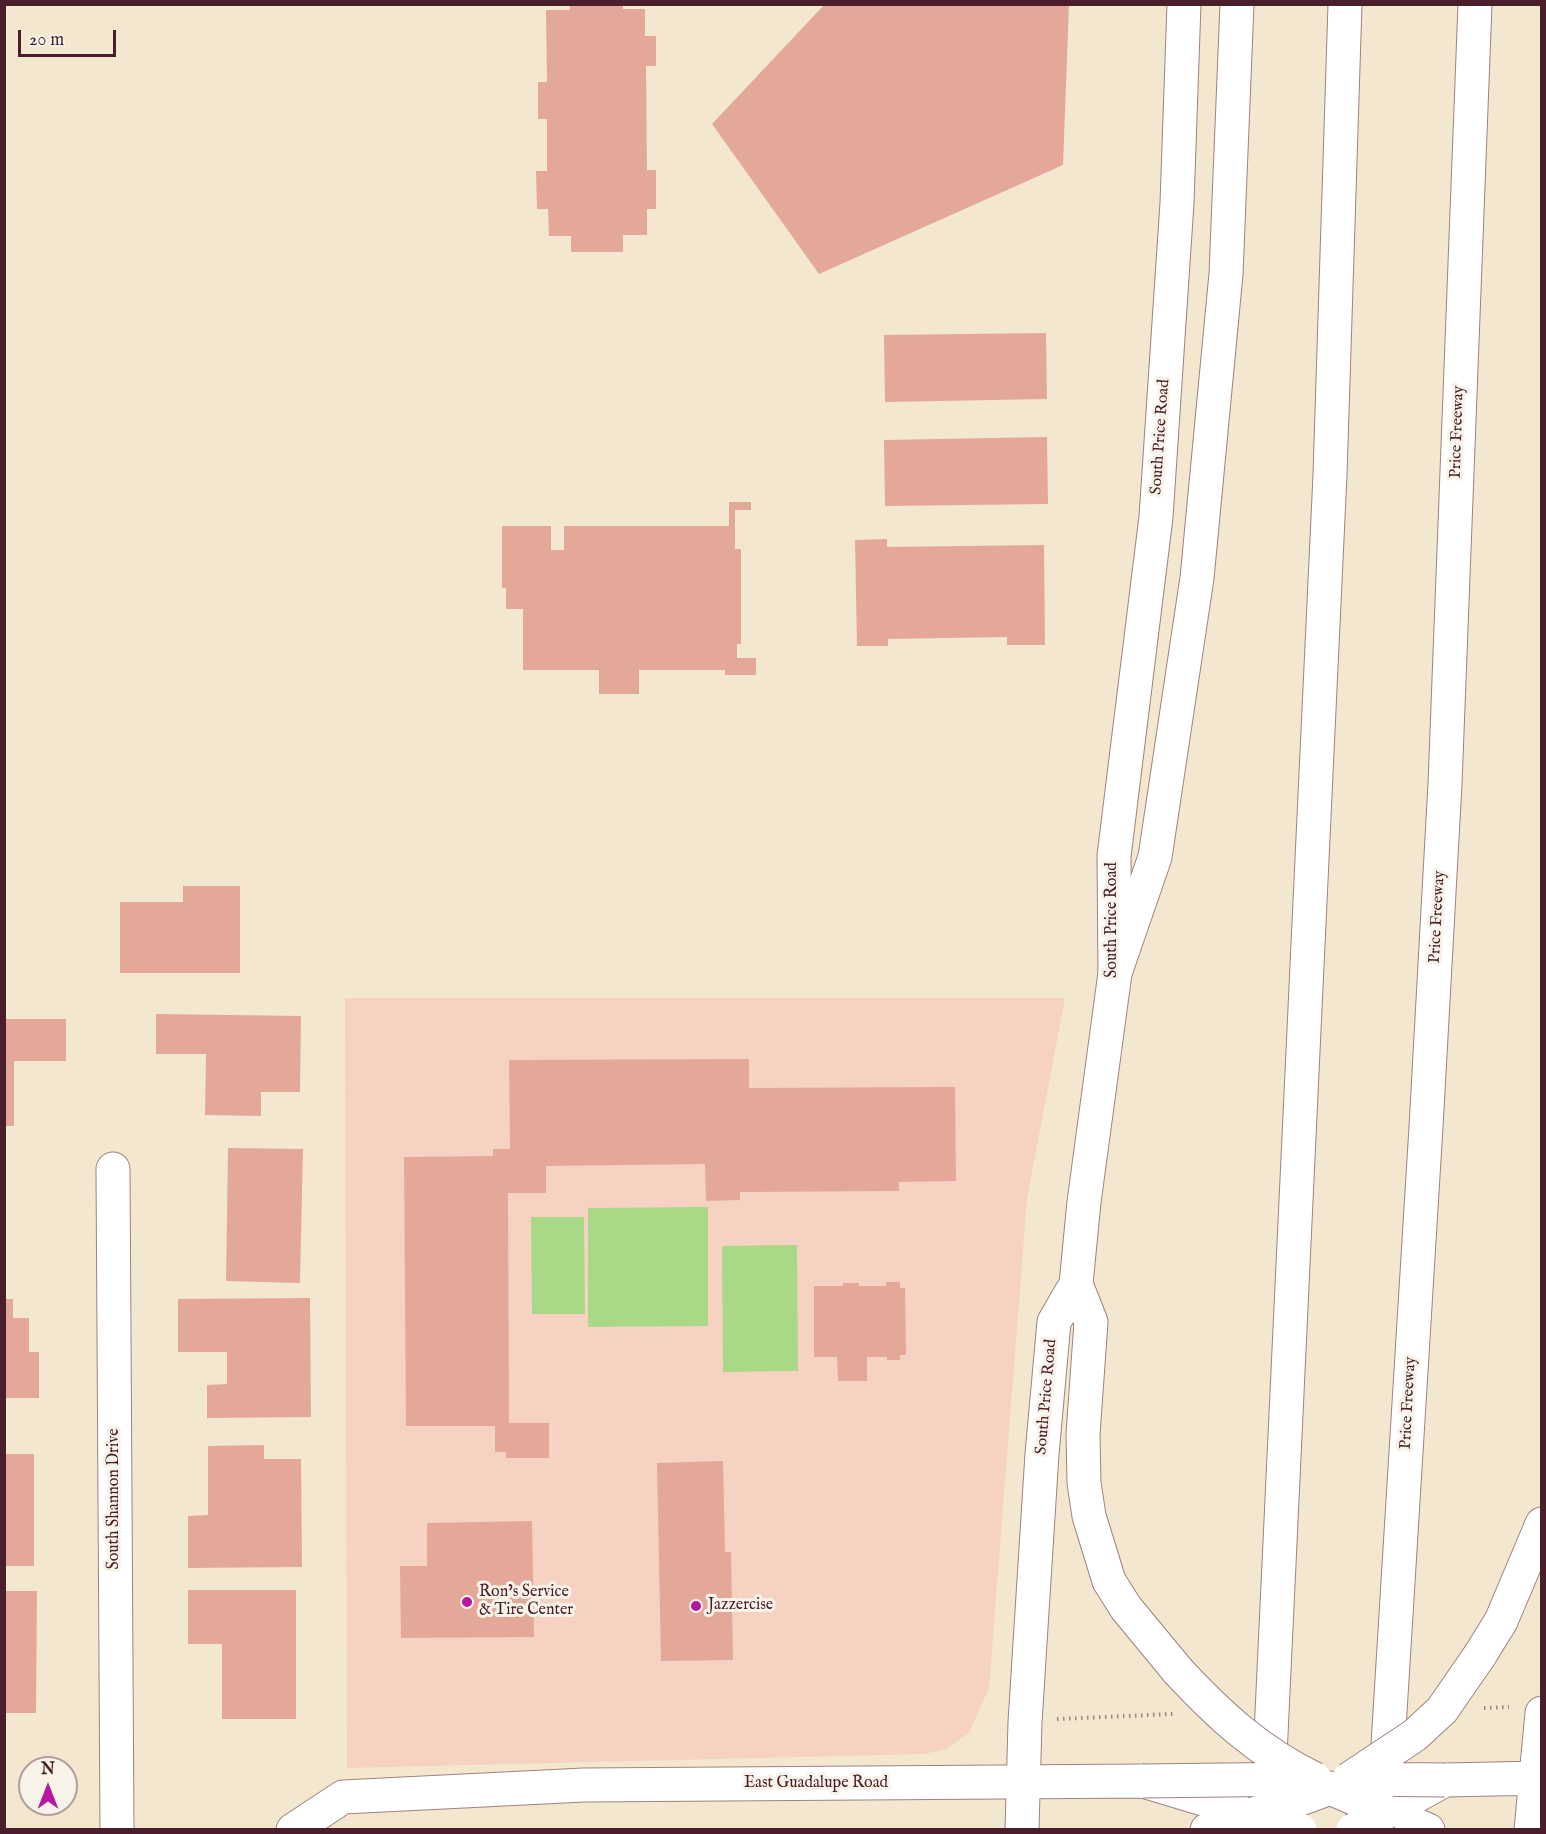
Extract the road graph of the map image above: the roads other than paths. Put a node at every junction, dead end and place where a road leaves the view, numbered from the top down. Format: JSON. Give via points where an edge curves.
{"nodes":[{"id":1,"x":1184,"y":4,"type":"edge"},
{"id":2,"x":1237,"y":4,"type":"edge"},
{"id":3,"x":1345,"y":4,"type":"edge"},
{"id":4,"x":1475,"y":4,"type":"edge"},
{"id":5,"x":1114,"y":973,"type":"junction"},
{"id":6,"x":113,"y":1169,"type":"dead end"},
{"id":7,"x":1076,"y":1284,"type":"junction"},
{"id":8,"x":1542,"y":1524,"type":"edge"},
{"id":9,"x":1530,"y":1710,"type":"edge"},
{"id":10,"x":1538,"y":1778,"type":"edge"},
{"id":11,"x":1445,"y":1780,"type":"junction"},
{"id":12,"x":1143,"y":1781,"type":"junction"},
{"id":13,"x":1331,"y":1782,"type":"junction"},
{"id":14,"x":1023,"y":1783,"type":"junction"},
{"id":15,"x":1385,"y":1821,"type":"edge"},
{"id":16,"x":1260,"y":1822,"type":"edge"},
{"id":17,"x":117,"y":1830,"type":"edge"},
{"id":18,"x":293,"y":1830,"type":"edge"},
{"id":19,"x":1022,"y":1830,"type":"edge"},
{"id":20,"x":1207,"y":1830,"type":"edge"},
{"id":21,"x":1300,"y":1830,"type":"edge"},
{"id":22,"x":1353,"y":1830,"type":"edge"},
{"id":23,"x":1428,"y":1830,"type":"edge"},
{"id":24,"x":1531,"y":1830,"type":"edge"}],
"edges":[{"from":1,"to":5,"type":"main road","name":"South Price Road","via":[[1177,203],[1155,517],[1114,856]]},
{"from":2,"to":5,"type":"main road","via":[[1226,273],[1197,578],[1155,857]]},
{"from":3,"to":16,"type":"main road","via":[[1330,476]]},
{"from":4,"to":15,"type":"main road","name":"Price Freeway","via":[[1445,784]]},
{"from":5,"to":7,"type":"main road","name":"South Price Road"},
{"from":6,"to":17,"type":"main road","name":"South Shannon Drive"},
{"from":7,"to":13,"type":"main road","bridge":true,"via":[[1091,1322],[1083,1434],[1084,1483],[1089,1516],[1110,1581],[1126,1608],[1218,1714],[1287,1766]]},
{"from":7,"to":14,"type":"main road","name":"South Price Road","via":[[1054,1323],[1042,1454]]},
{"from":8,"to":13,"type":"main road","bridge":true,"via":[[1501,1621],[1442,1710],[1415,1735]]},
{"from":9,"to":10,"type":"main road"},
{"from":10,"to":11,"type":"main road","name":"East Guadalupe Road"},
{"from":10,"to":24,"type":"main road"},
{"from":11,"to":13,"type":"main road","name":"East Guadalupe Road","bridge":true},
{"from":11,"to":15,"type":"main road"},
{"from":12,"to":13,"type":"main road","name":"East Guadalupe Road","bridge":true},
{"from":12,"to":14,"type":"main road","name":"East Guadalupe Road"},
{"from":12,"to":16,"type":"main road","bridge":true},
{"from":13,"to":15,"type":"main road","bridge":true},
{"from":13,"to":16,"type":"main road","bridge":true},
{"from":14,"to":18,"type":"main road","name":"East Guadalupe Road","via":[[584,1785],[343,1797]]},
{"from":14,"to":19,"type":"main road","name":"South Price Road"},
{"from":15,"to":22,"type":"main road","bridge":true},
{"from":15,"to":23,"type":"main road"},
{"from":16,"to":20,"type":"main road","via":[[1241,1816]]},
{"from":16,"to":21,"type":"main road","bridge":true}]}
